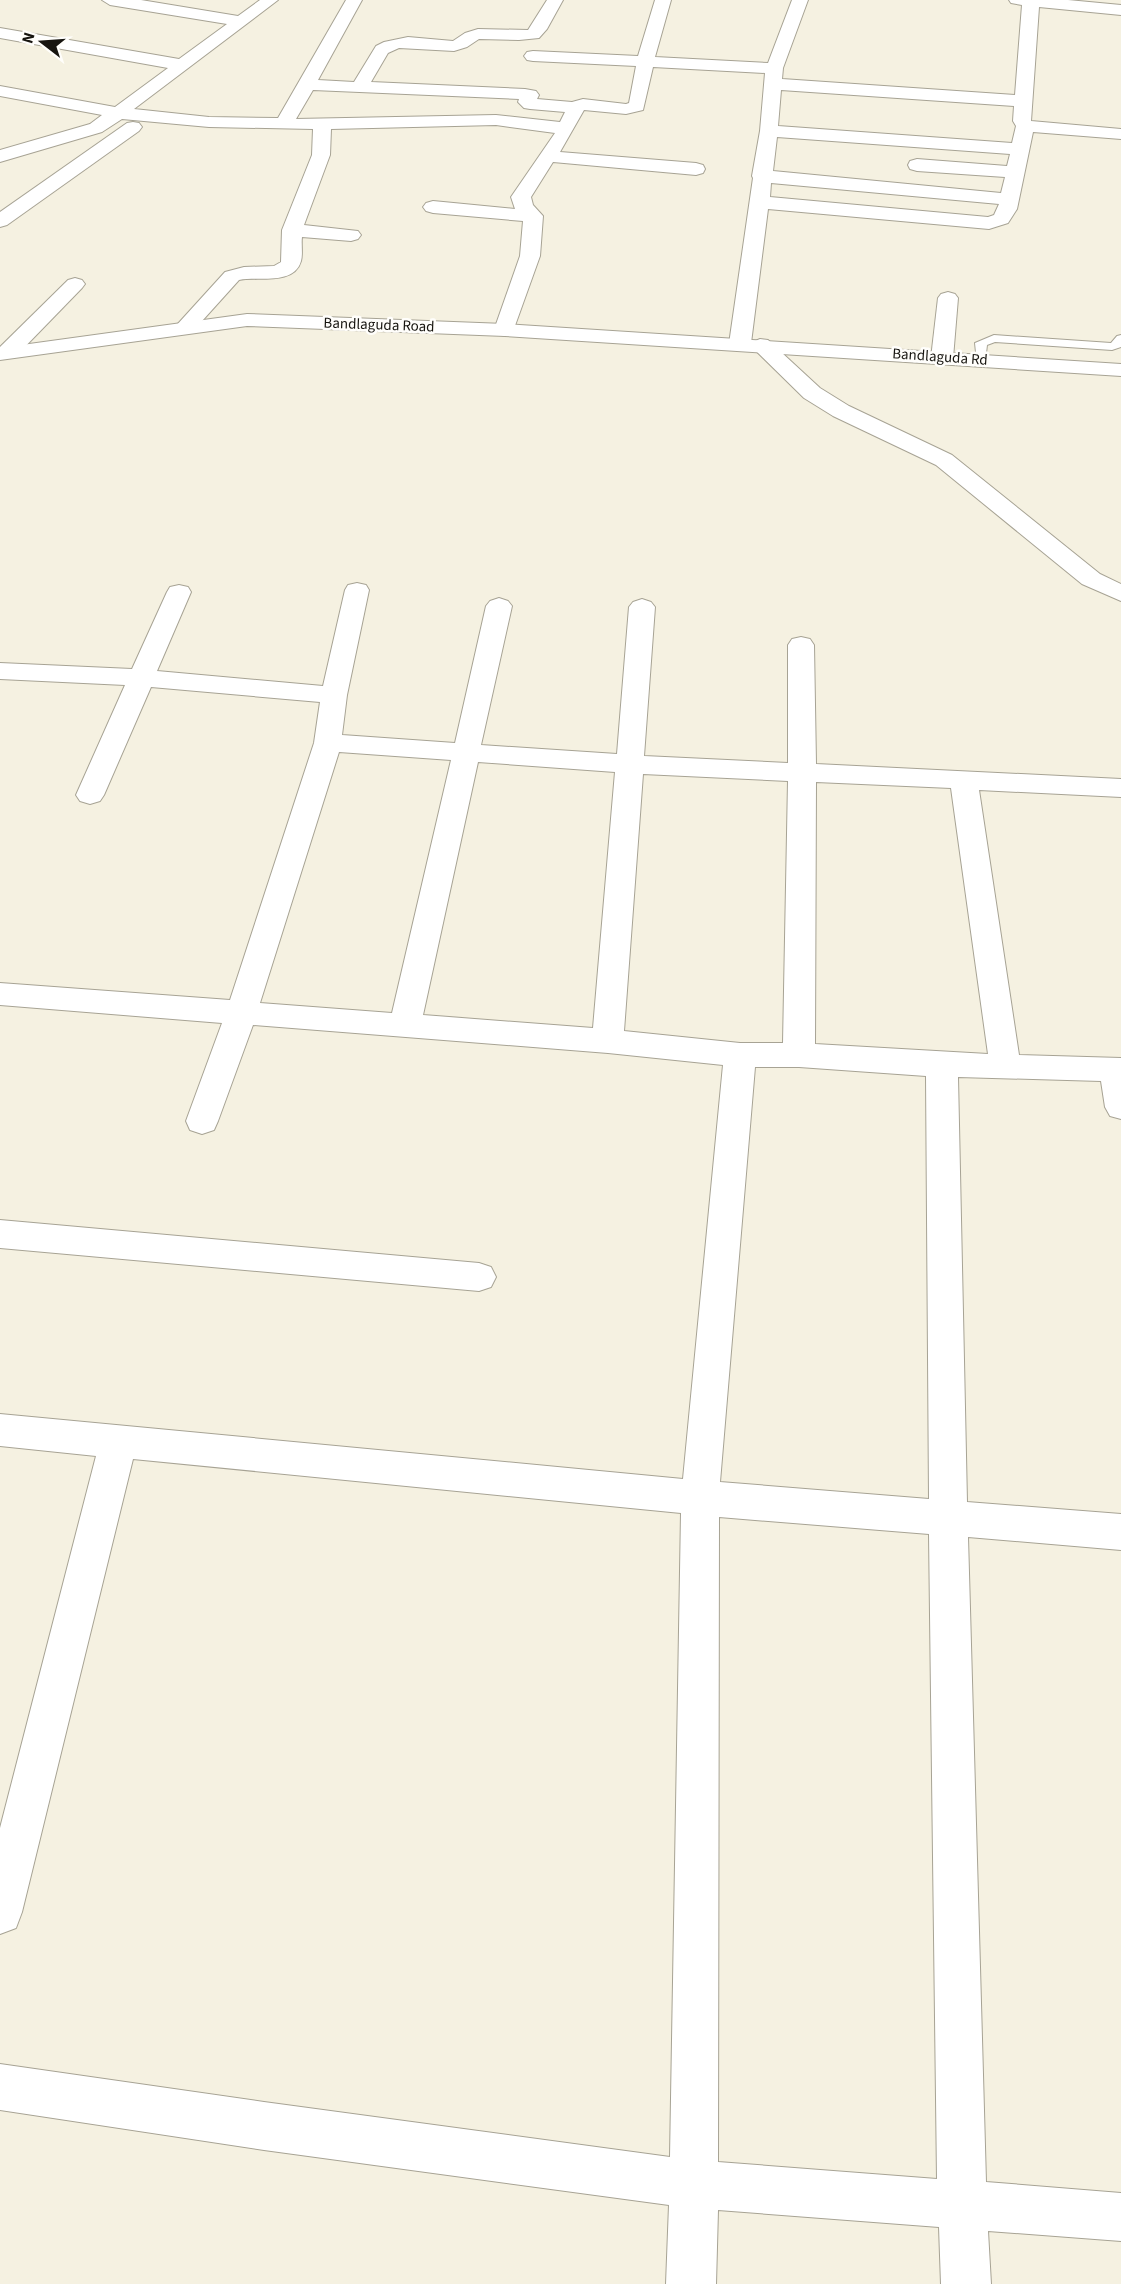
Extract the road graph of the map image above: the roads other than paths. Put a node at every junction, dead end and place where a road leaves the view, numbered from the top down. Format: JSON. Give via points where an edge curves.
{"nodes":[{"id":1,"x":110,"y":0,"type":"edge"},
{"id":2,"x":270,"y":0,"type":"edge"},
{"id":3,"x":354,"y":0,"type":"edge"},
{"id":4,"x":555,"y":0,"type":"edge"},
{"id":5,"x":663,"y":0,"type":"edge"},
{"id":6,"x":800,"y":0,"type":"edge"},
{"id":7,"x":1026,"y":0,"type":"edge"},
{"id":8,"x":1121,"y":10,"type":"edge"},
{"id":9,"x":241,"y":21,"type":"junction"},
{"id":10,"x":0,"y":33,"type":"edge"},
{"id":11,"x":533,"y":56,"type":"dead end"},
{"id":12,"x":645,"y":62,"type":"junction"},
{"id":13,"x":183,"y":65,"type":"junction"},
{"id":14,"x":773,"y":76,"type":"junction"},
{"id":15,"x":307,"y":85,"type":"junction"},
{"id":16,"x":359,"y":87,"type":"junction"},
{"id":17,"x":0,"y":91,"type":"edge"},
{"id":18,"x":1025,"y":101,"type":"junction"},
{"id":19,"x":770,"y":104,"type":"junction"},
{"id":20,"x":793,"y":106,"type":"dead end"},
{"id":21,"x":576,"y":108,"type":"junction"},
{"id":22,"x":118,"y":113,"type":"junction"},
{"id":23,"x":148,"y":117,"type":"junction"},
{"id":24,"x":999,"y":120,"type":"dead end"},
{"id":25,"x":284,"y":124,"type":"junction"},
{"id":26,"x":322,"y":124,"type":"junction"},
{"id":27,"x":1024,"y":124,"type":"junction"},
{"id":28,"x":566,"y":129,"type":"junction"},
{"id":29,"x":769,"y":131,"type":"junction"},
{"id":30,"x":1121,"y":134,"type":"edge"},
{"id":31,"x":1019,"y":149,"type":"junction"},
{"id":32,"x":765,"y":153,"type":"junction"},
{"id":33,"x":2,"y":154,"type":"edge"},
{"id":34,"x":789,"y":155,"type":"dead end"},
{"id":35,"x":546,"y":156,"type":"junction"},
{"id":36,"x":895,"y":163,"type":"dead end"},
{"id":37,"x":696,"y":169,"type":"dead end"},
{"id":38,"x":1014,"y":172,"type":"junction"},
{"id":39,"x":761,"y":176,"type":"junction"},
{"id":40,"x":1008,"y":199,"type":"junction"},
{"id":41,"x":758,"y":202,"type":"junction"},
{"id":42,"x":434,"y":207,"type":"dead end"},
{"id":43,"x":533,"y":216,"type":"junction"},
{"id":44,"x":0,"y":221,"type":"edge"},
{"id":45,"x":292,"y":230,"type":"junction"},
{"id":46,"x":351,"y":235,"type":"dead end"},
{"id":47,"x":75,"y":284,"type":"dead end"},
{"id":48,"x":948,"y":298,"type":"dead end"},
{"id":49,"x":186,"y":327,"type":"junction"},
{"id":50,"x":505,"y":330,"type":"junction"},
{"id":51,"x":1121,"y":338,"type":"edge"},
{"id":52,"x":750,"y":345,"type":"junction"},
{"id":53,"x":3,"y":353,"type":"edge"},
{"id":54,"x":1095,"y":357,"type":"junction"},
{"id":55,"x":942,"y":358,"type":"junction"},
{"id":56,"x":1121,"y":370,"type":"edge"},
{"id":57,"x":357,"y":590,"type":"dead end"},
{"id":58,"x":179,"y":592,"type":"dead end"},
{"id":59,"x":1121,"y":594,"type":"edge"},
{"id":60,"x":499,"y":606,"type":"dead end"},
{"id":61,"x":642,"y":607,"type":"dead end"},
{"id":62,"x":801,"y":645,"type":"dead end"},
{"id":63,"x":0,"y":671,"type":"edge"},
{"id":64,"x":142,"y":678,"type":"junction"},
{"id":65,"x":334,"y":695,"type":"junction"},
{"id":66,"x":328,"y":743,"type":"junction"},
{"id":67,"x":467,"y":751,"type":"junction"},
{"id":68,"x":629,"y":764,"type":"junction"},
{"id":69,"x":802,"y":771,"type":"junction"},
{"id":70,"x":963,"y":780,"type":"junction"},
{"id":71,"x":1121,"y":788,"type":"edge"},
{"id":72,"x":90,"y":795,"type":"dead end"},
{"id":73,"x":0,"y":994,"type":"edge"},
{"id":74,"x":242,"y":1012,"type":"junction"},
{"id":75,"x":405,"y":1025,"type":"junction"},
{"id":76,"x":608,"y":1041,"type":"junction"},
{"id":77,"x":740,"y":1055,"type":"junction"},
{"id":78,"x":799,"y":1055,"type":"junction"},
{"id":79,"x":942,"y":1065,"type":"junction"},
{"id":80,"x":1005,"y":1065,"type":"junction"},
{"id":81,"x":1118,"y":1070,"type":"edge"},
{"id":82,"x":1121,"y":1107,"type":"edge"},
{"id":83,"x":202,"y":1121,"type":"dead end"},
{"id":84,"x":0,"y":1234,"type":"edge"},
{"id":85,"x":479,"y":1277,"type":"dead end"},
{"id":86,"x":0,"y":1430,"type":"edge"},
{"id":87,"x":118,"y":1442,"type":"junction"},
{"id":88,"x":700,"y":1498,"type":"junction"},
{"id":89,"x":948,"y":1518,"type":"junction"},
{"id":90,"x":1121,"y":1532,"type":"edge"},
{"id":91,"x":0,"y":1912,"type":"edge"},
{"id":92,"x":0,"y":2087,"type":"edge"},
{"id":93,"x":694,"y":2184,"type":"junction"},
{"id":94,"x":962,"y":2204,"type":"junction"},
{"id":95,"x":1121,"y":2217,"type":"edge"},
{"id":96,"x":691,"y":2284,"type":"edge"},
{"id":97,"x":966,"y":2284,"type":"edge"}],
"edges":[{"from":1,"to":9,"type":"street"},
{"from":2,"to":9,"type":"street"},
{"from":3,"to":15,"type":"street"},
{"from":4,"to":16,"type":"street","via":[[533,34],[476,34],[454,46],[387,46]]},
{"from":5,"to":12,"type":"street"},
{"from":6,"to":14,"type":"street"},
{"from":7,"to":8,"type":"street"},
{"from":7,"to":18,"type":"street"},
{"from":9,"to":13,"type":"street"},
{"from":10,"to":13,"type":"street"},
{"from":11,"to":12,"type":"street"},
{"from":12,"to":14,"type":"street"},
{"from":12,"to":21,"type":"street","via":[[634,108],[583,104]]},
{"from":13,"to":22,"type":"street"},
{"from":14,"to":18,"type":"street"},
{"from":14,"to":19,"type":"street"},
{"from":15,"to":16,"type":"street"},
{"from":15,"to":25,"type":"street"},
{"from":16,"to":21,"type":"street","via":[[525,94],[530,95],[530,104]]},
{"from":17,"to":22,"type":"street"},
{"from":18,"to":27,"type":"street"},
{"from":19,"to":20,"type":"street"},
{"from":19,"to":29,"type":"street"},
{"from":21,"to":28,"type":"street"},
{"from":22,"to":23,"type":"street"},
{"from":22,"to":33,"type":"street","via":[[96,129]]},
{"from":23,"to":25,"type":"street"},
{"from":23,"to":44,"type":"street"},
{"from":24,"to":27,"type":"street"},
{"from":25,"to":26,"type":"street"},
{"from":26,"to":28,"type":"street","via":[[496,120]]},
{"from":26,"to":45,"type":"street","via":[[321,155]]},
{"from":27,"to":30,"type":"street"},
{"from":27,"to":31,"type":"street"},
{"from":28,"to":35,"type":"street"},
{"from":29,"to":31,"type":"street"},
{"from":29,"to":32,"type":"street"},
{"from":31,"to":38,"type":"street"},
{"from":32,"to":34,"type":"street"},
{"from":32,"to":39,"type":"street"},
{"from":35,"to":37,"type":"street"},
{"from":35,"to":43,"type":"street","via":[[521,197]]},
{"from":36,"to":38,"type":"street"},
{"from":38,"to":40,"type":"street"},
{"from":39,"to":40,"type":"street"},
{"from":39,"to":41,"type":"street"},
{"from":40,"to":41,"type":"street","via":[[1001,219],[989,223]]},
{"from":41,"to":52,"type":"street"},
{"from":42,"to":43,"type":"street"},
{"from":43,"to":50,"type":"street","via":[[530,256]]},
{"from":45,"to":46,"type":"street"},
{"from":45,"to":49,"type":"street","via":[[288,266],[278,272],[232,276]]},
{"from":47,"to":53,"type":"street"},
{"from":48,"to":55,"type":"street"},
{"from":49,"to":50,"type":"street","name":"Bandlaguda Road","via":[[247,320]]},
{"from":49,"to":53,"type":"street","name":"Bandlaguda Road"},
{"from":50,"to":52,"type":"street","name":"Bandlaguda Road"},
{"from":51,"to":54,"type":"lane","via":[[1119,344]]},
{"from":52,"to":55,"type":"street","name":"Bandlaguda Rd"},
{"from":52,"to":59,"type":"street","via":[[841,411],[944,460],[1091,579]]},
{"from":54,"to":55,"type":"street","name":"Bandlaguda Rd"},
{"from":54,"to":56,"type":"street","name":"Bandlaguda Rd"},
{"from":57,"to":65,"type":"street"},
{"from":58,"to":64,"type":"street"},
{"from":60,"to":67,"type":"street"},
{"from":61,"to":68,"type":"street"},
{"from":62,"to":69,"type":"street"},
{"from":63,"to":64,"type":"street"},
{"from":64,"to":65,"type":"street"},
{"from":64,"to":72,"type":"street"},
{"from":65,"to":66,"type":"street"},
{"from":66,"to":67,"type":"street"},
{"from":66,"to":74,"type":"street"},
{"from":67,"to":68,"type":"street"},
{"from":67,"to":75,"type":"street"},
{"from":68,"to":69,"type":"street"},
{"from":68,"to":76,"type":"street"},
{"from":69,"to":70,"type":"street"},
{"from":69,"to":78,"type":"street"},
{"from":70,"to":71,"type":"street"},
{"from":70,"to":80,"type":"street"},
{"from":73,"to":74,"type":"street"},
{"from":74,"to":75,"type":"street"},
{"from":74,"to":83,"type":"street"},
{"from":75,"to":76,"type":"street"},
{"from":76,"to":77,"type":"street"},
{"from":77,"to":78,"type":"street"},
{"from":77,"to":88,"type":"street"},
{"from":78,"to":79,"type":"street"},
{"from":79,"to":80,"type":"street"},
{"from":79,"to":89,"type":"street"},
{"from":80,"to":81,"type":"street"},
{"from":81,"to":82,"type":"street"},
{"from":84,"to":85,"type":"street"},
{"from":86,"to":87,"type":"street"},
{"from":87,"to":88,"type":"street"},
{"from":87,"to":91,"type":"street"},
{"from":88,"to":89,"type":"street"},
{"from":88,"to":93,"type":"street"},
{"from":89,"to":90,"type":"street"},
{"from":89,"to":94,"type":"street"},
{"from":92,"to":93,"type":"street"},
{"from":93,"to":94,"type":"street"},
{"from":93,"to":96,"type":"street"},
{"from":94,"to":95,"type":"street"},
{"from":94,"to":97,"type":"street"}]}
